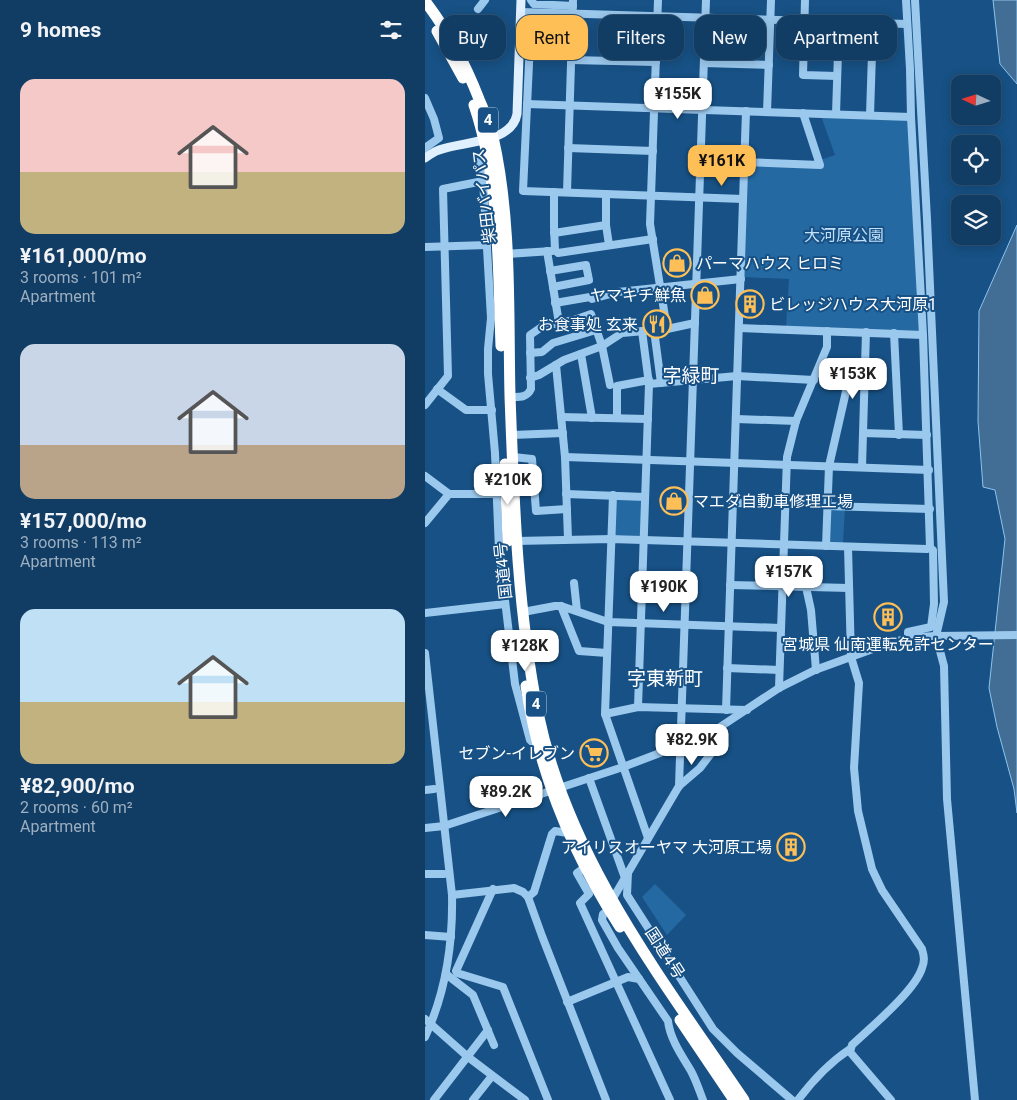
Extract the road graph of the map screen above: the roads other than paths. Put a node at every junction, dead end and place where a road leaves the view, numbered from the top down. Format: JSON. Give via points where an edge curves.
{"nodes":[{"id":1,"x":485,"y":0,"type":"edge"},
{"id":2,"x":521,"y":0,"type":"edge"},
{"id":3,"x":531,"y":0,"type":"edge"},
{"id":4,"x":658,"y":0,"type":"edge"},
{"id":5,"x":705,"y":0,"type":"edge"},
{"id":6,"x":771,"y":0,"type":"edge"},
{"id":7,"x":805,"y":0,"type":"edge"},
{"id":8,"x":906,"y":0,"type":"edge"},
{"id":9,"x":915,"y":0,"type":"edge"},
{"id":10,"x":425,"y":1,"type":"edge"},
{"id":11,"x":477,"y":9,"type":"dead end"},
{"id":12,"x":573,"y":10,"type":"edge"},
{"id":13,"x":521,"y":12,"type":"junction"},
{"id":14,"x":425,"y":13,"type":"edge"},
{"id":15,"x":643,"y":15,"type":"edge"},
{"id":16,"x":657,"y":15,"type":"edge"},
{"id":17,"x":705,"y":15,"type":"edge"},
{"id":18,"x":804,"y":15,"type":"edge"},
{"id":19,"x":766,"y":20,"type":"edge"},
{"id":20,"x":770,"y":20,"type":"junction"},
{"id":21,"x":776,"y":20,"type":"edge"},
{"id":22,"x":897,"y":24,"type":"edge"},
{"id":23,"x":907,"y":24,"type":"junction"},
{"id":24,"x":571,"y":60,"type":"joint"},
{"id":25,"x":703,"y":60,"type":"edge"},
{"id":26,"x":803,"y":60,"type":"edge"},
{"id":27,"x":838,"y":60,"type":"edge"},
{"id":28,"x":872,"y":60,"type":"edge"},
{"id":29,"x":656,"y":62,"type":"joint"},
{"id":30,"x":703,"y":63,"type":"junction"},
{"id":31,"x":769,"y":65,"type":"junction"},
{"id":32,"x":837,"y":76,"type":"junction"},
{"id":33,"x":425,"y":98,"type":"edge"},
{"id":34,"x":527,"y":104,"type":"junction"},
{"id":35,"x":569,"y":105,"type":"junction"},
{"id":36,"x":911,"y":106,"type":"junction"},
{"id":37,"x":655,"y":108,"type":"junction"},
{"id":38,"x":702,"y":109,"type":"junction"},
{"id":39,"x":746,"y":111,"type":"junction"},
{"id":40,"x":767,"y":112,"type":"junction"},
{"id":41,"x":803,"y":113,"type":"junction"},
{"id":42,"x":836,"y":114,"type":"junction"},
{"id":43,"x":871,"y":115,"type":"junction"},
{"id":44,"x":911,"y":117,"type":"junction"},
{"id":45,"x":434,"y":119,"type":"junction"},
{"id":46,"x":425,"y":122,"type":"edge"},
{"id":47,"x":489,"y":138,"type":"junction"},
{"id":48,"x":425,"y":148,"type":"edge"},
{"id":49,"x":568,"y":148,"type":"junction"},
{"id":50,"x":653,"y":151,"type":"junction"},
{"id":51,"x":924,"y":151,"type":"junction"},
{"id":52,"x":425,"y":158,"type":"edge"},
{"id":53,"x":479,"y":158,"type":"dead end"},
{"id":54,"x":744,"y":162,"type":"junction"},
{"id":55,"x":483,"y":181,"type":"junction"},
{"id":56,"x":554,"y":192,"type":"junction"},
{"id":57,"x":567,"y":192,"type":"junction"},
{"id":58,"x":605,"y":194,"type":"junction"},
{"id":59,"x":651,"y":195,"type":"junction"},
{"id":60,"x":699,"y":197,"type":"junction"},
{"id":61,"x":743,"y":199,"type":"junction"},
{"id":62,"x":606,"y":225,"type":"junction"},
{"id":63,"x":554,"y":233,"type":"junction"},
{"id":64,"x":653,"y":239,"type":"junction"},
{"id":65,"x":487,"y":245,"type":"junction"},
{"id":66,"x":609,"y":245,"type":"junction"},
{"id":67,"x":444,"y":246,"type":"junction"},
{"id":68,"x":425,"y":247,"type":"edge"},
{"id":69,"x":551,"y":251,"type":"junction"},
{"id":70,"x":502,"y":254,"type":"junction"},
{"id":71,"x":550,"y":271,"type":"junction"},
{"id":72,"x":741,"y":279,"type":"junction"},
{"id":73,"x":696,"y":284,"type":"junction"},
{"id":74,"x":553,"y":287,"type":"junction"},
{"id":75,"x":661,"y":288,"type":"junction"},
{"id":76,"x":555,"y":303,"type":"junction"},
{"id":77,"x":695,"y":322,"type":"junction"},
{"id":78,"x":559,"y":323,"type":"junction"},
{"id":79,"x":739,"y":328,"type":"junction"},
{"id":80,"x":667,"y":329,"type":"junction"},
{"id":81,"x":596,"y":330,"type":"junction"},
{"id":82,"x":654,"y":330,"type":"junction"},
{"id":83,"x":642,"y":331,"type":"junction"},
{"id":84,"x":827,"y":331,"type":"junction"},
{"id":85,"x":867,"y":332,"type":"junction"},
{"id":86,"x":894,"y":334,"type":"junction"},
{"id":87,"x":923,"y":334,"type":"junction"},
{"id":88,"x":602,"y":346,"type":"junction"},
{"id":89,"x":530,"y":353,"type":"junction"},
{"id":90,"x":581,"y":354,"type":"junction"},
{"id":91,"x":556,"y":365,"type":"junction"},
{"id":92,"x":865,"y":373,"type":"junction"},
{"id":93,"x":737,"y":376,"type":"junction"},
{"id":94,"x":530,"y":378,"type":"junction"},
{"id":95,"x":693,"y":380,"type":"junction"},
{"id":96,"x":814,"y":380,"type":"junction"},
{"id":97,"x":649,"y":382,"type":"junction"},
{"id":98,"x":661,"y":383,"type":"junction"},
{"id":99,"x":610,"y":385,"type":"dead end"},
{"id":100,"x":437,"y":390,"type":"junction"},
{"id":101,"x":511,"y":397,"type":"junction"},
{"id":102,"x":425,"y":405,"type":"edge"},
{"id":103,"x":492,"y":410,"type":"junction"},
{"id":104,"x":561,"y":417,"type":"junction"},
{"id":105,"x":592,"y":418,"type":"junction"},
{"id":106,"x":617,"y":418,"type":"junction"},
{"id":107,"x":648,"y":419,"type":"junction"},
{"id":108,"x":736,"y":419,"type":"junction"},
{"id":109,"x":796,"y":421,"type":"junction"},
{"id":110,"x":563,"y":433,"type":"junction"},
{"id":111,"x":863,"y":433,"type":"junction"},
{"id":112,"x":512,"y":435,"type":"junction"},
{"id":113,"x":899,"y":435,"type":"junction"},
{"id":114,"x":927,"y":436,"type":"junction"},
{"id":115,"x":565,"y":457,"type":"junction"},
{"id":116,"x":513,"y":458,"type":"junction"},
{"id":117,"x":647,"y":460,"type":"junction"},
{"id":118,"x":691,"y":462,"type":"junction"},
{"id":119,"x":735,"y":463,"type":"junction"},
{"id":120,"x":786,"y":464,"type":"junction"},
{"id":121,"x":829,"y":466,"type":"junction"},
{"id":122,"x":862,"y":467,"type":"junction"},
{"id":123,"x":929,"y":470,"type":"junction"},
{"id":124,"x":425,"y":476,"type":"edge"},
{"id":125,"x":939,"y":480,"type":"junction"},
{"id":126,"x":449,"y":494,"type":"junction"},
{"id":127,"x":496,"y":494,"type":"junction"},
{"id":128,"x":567,"y":494,"type":"junction"},
{"id":129,"x":613,"y":495,"type":"junction"},
{"id":130,"x":645,"y":496,"type":"junction"},
{"id":131,"x":733,"y":503,"type":"junction"},
{"id":132,"x":785,"y":504,"type":"junction"},
{"id":133,"x":827,"y":506,"type":"junction"},
{"id":134,"x":567,"y":509,"type":"junction"},
{"id":135,"x":929,"y":509,"type":"junction"},
{"id":136,"x":425,"y":523,"type":"edge"},
{"id":137,"x":931,"y":537,"type":"junction"},
{"id":138,"x":611,"y":538,"type":"junction"},
{"id":139,"x":568,"y":539,"type":"junction"},
{"id":140,"x":644,"y":540,"type":"junction"},
{"id":141,"x":516,"y":541,"type":"junction"},
{"id":142,"x":688,"y":541,"type":"junction"},
{"id":143,"x":732,"y":543,"type":"junction"},
{"id":144,"x":784,"y":544,"type":"junction"},
{"id":145,"x":826,"y":546,"type":"junction"},
{"id":146,"x":848,"y":546,"type":"junction"},
{"id":147,"x":930,"y":548,"type":"junction"},
{"id":148,"x":574,"y":583,"type":"dead end"},
{"id":149,"x":730,"y":584,"type":"junction"},
{"id":150,"x":782,"y":586,"type":"junction"},
{"id":151,"x":806,"y":587,"type":"junction"},
{"id":152,"x":849,"y":588,"type":"junction"},
{"id":153,"x":505,"y":604,"type":"junction"},
{"id":154,"x":561,"y":606,"type":"junction"},
{"id":155,"x":577,"y":611,"type":"junction"},
{"id":156,"x":523,"y":612,"type":"junction"},
{"id":157,"x":425,"y":613,"type":"edge"},
{"id":158,"x":609,"y":622,"type":"junction"},
{"id":159,"x":641,"y":624,"type":"junction"},
{"id":160,"x":685,"y":625,"type":"junction"},
{"id":161,"x":728,"y":626,"type":"junction"},
{"id":162,"x":781,"y":628,"type":"junction"},
{"id":163,"x":1017,"y":635,"type":"edge"},
{"id":164,"x":940,"y":636,"type":"junction"},
{"id":165,"x":907,"y":639,"type":"junction"},
{"id":166,"x":425,"y":653,"type":"edge"},
{"id":167,"x":607,"y":653,"type":"junction"},
{"id":168,"x":851,"y":657,"type":"junction"},
{"id":169,"x":727,"y":668,"type":"junction"},
{"id":170,"x":779,"y":670,"type":"junction"},
{"id":171,"x":816,"y":670,"type":"junction"},
{"id":172,"x":779,"y":688,"type":"junction"},
{"id":173,"x":427,"y":694,"type":"edge"},
{"id":174,"x":639,"y":707,"type":"junction"},
{"id":175,"x":683,"y":708,"type":"junction"},
{"id":176,"x":726,"y":710,"type":"junction"},
{"id":177,"x":747,"y":710,"type":"junction"},
{"id":178,"x":605,"y":714,"type":"junction"},
{"id":179,"x":719,"y":743,"type":"dead end"},
{"id":180,"x":681,"y":745,"type":"junction"},
{"id":181,"x":538,"y":747,"type":"junction"},
{"id":182,"x":623,"y":766,"type":"junction"},
{"id":183,"x":589,"y":778,"type":"junction"},
{"id":184,"x":679,"y":786,"type":"junction"},
{"id":185,"x":434,"y":789,"type":"dead end"},
{"id":186,"x":555,"y":789,"type":"junction"},
{"id":187,"x":425,"y":790,"type":"edge"},
{"id":188,"x":444,"y":826,"type":"junction"},
{"id":189,"x":425,"y":828,"type":"edge"},
{"id":190,"x":567,"y":832,"type":"junction"},
{"id":191,"x":648,"y":838,"type":"junction"},
{"id":192,"x":584,"y":868,"type":"junction"},
{"id":193,"x":425,"y":874,"type":"edge"},
{"id":194,"x":444,"y":874,"type":"dead end"},
{"id":195,"x":626,"y":875,"type":"junction"},
{"id":196,"x":493,"y":889,"type":"junction"},
{"id":197,"x":452,"y":895,"type":"junction"},
{"id":198,"x":528,"y":897,"type":"junction"},
{"id":199,"x":611,"y":905,"type":"junction"},
{"id":200,"x":425,"y":935,"type":"edge"},
{"id":201,"x":451,"y":937,"type":"junction"},
{"id":202,"x":452,"y":975,"type":"junction"},
{"id":203,"x":639,"y":979,"type":"junction"},
{"id":204,"x":616,"y":982,"type":"junction"},
{"id":205,"x":567,"y":1002,"type":"junction"},
{"id":206,"x":428,"y":1022,"type":"edge"},
{"id":207,"x":488,"y":1030,"type":"junction"},
{"id":208,"x":425,"y":1037,"type":"edge"},
{"id":209,"x":494,"y":1045,"type":"dead end"},
{"id":210,"x":850,"y":1049,"type":"junction"},
{"id":211,"x":468,"y":1057,"type":"junction"},
{"id":212,"x":492,"y":1076,"type":"junction"},
{"id":213,"x":514,"y":1092,"type":"junction"},
{"id":214,"x":434,"y":1100,"type":"edge"},
{"id":215,"x":473,"y":1100,"type":"edge"},
{"id":216,"x":517,"y":1100,"type":"edge"},
{"id":217,"x":525,"y":1100,"type":"edge"},
{"id":218,"x":548,"y":1100,"type":"edge"},
{"id":219,"x":606,"y":1100,"type":"edge"},
{"id":220,"x":670,"y":1100,"type":"edge"},
{"id":221,"x":703,"y":1100,"type":"edge"},
{"id":222,"x":734,"y":1100,"type":"edge"},
{"id":223,"x":744,"y":1100,"type":"edge"},
{"id":224,"x":792,"y":1100,"type":"edge"},
{"id":225,"x":798,"y":1100,"type":"edge"},
{"id":226,"x":891,"y":1100,"type":"edge"},
{"id":227,"x":975,"y":1100,"type":"edge"}],
"edges":[{"from":1,"to":11,"type":"street"},
{"from":2,"to":13,"type":"main road"},
{"from":3,"to":12,"type":"street","via":[[534,4]]},
{"from":4,"to":16,"type":"street"},
{"from":5,"to":17,"type":"street"},
{"from":6,"to":20,"type":"street"},
{"from":7,"to":18,"type":"street"},
{"from":8,"to":23,"type":"street"},
{"from":9,"to":51,"type":"street"},
{"from":10,"to":47,"type":"highway","name":"柴田バイパス","number":"4","via":[[462,59]]},
{"from":12,"to":13,"type":"street"},
{"from":12,"to":15,"type":"street"},
{"from":12,"to":34,"type":"street","via":[[531,21]]},
{"from":13,"to":47,"type":"main road","via":[[516,120],[510,129]]},
{"from":14,"to":47,"type":"highway","name":"柴田バイパス","number":"4","via":[[452,55]]},
{"from":19,"to":20,"type":"street"},
{"from":20,"to":21,"type":"street"},
{"from":20,"to":31,"type":"street"},
{"from":22,"to":23,"type":"street"},
{"from":23,"to":36,"type":"street"},
{"from":24,"to":29,"type":"street"},
{"from":24,"to":35,"type":"street"},
{"from":25,"to":30,"type":"street"},
{"from":26,"to":32,"type":"street","via":[[803,75]]},
{"from":27,"to":32,"type":"street"},
{"from":28,"to":43,"type":"street"},
{"from":29,"to":37,"type":"street"},
{"from":30,"to":31,"type":"street"},
{"from":30,"to":38,"type":"street"},
{"from":31,"to":40,"type":"street"},
{"from":32,"to":42,"type":"street"},
{"from":33,"to":45,"type":"street"},
{"from":34,"to":35,"type":"street"},
{"from":34,"to":56,"type":"street","via":[[523,191]]},
{"from":35,"to":37,"type":"street"},
{"from":35,"to":49,"type":"street"},
{"from":36,"to":44,"type":"street"},
{"from":36,"to":51,"type":"street","via":[[919,145]]},
{"from":37,"to":38,"type":"street"},
{"from":37,"to":50,"type":"street"},
{"from":38,"to":39,"type":"street"},
{"from":38,"to":60,"type":"street"},
{"from":39,"to":40,"type":"street"},
{"from":39,"to":54,"type":"street"},
{"from":40,"to":41,"type":"street"},
{"from":41,"to":42,"type":"street"},
{"from":41,"to":54,"type":"street","via":[[820,165]]},
{"from":42,"to":43,"type":"street"},
{"from":43,"to":44,"type":"street"},
{"from":44,"to":87,"type":"street"},
{"from":45,"to":46,"type":"street"},
{"from":45,"to":48,"type":"street","via":[[439,138]]},
{"from":47,"to":52,"type":"main road","via":[[440,149]]},
{"from":47,"to":70,"type":"highway","name":"柴田バイパス","number":"4"},
{"from":49,"to":50,"type":"street"},
{"from":49,"to":57,"type":"street"},
{"from":50,"to":59,"type":"street"},
{"from":51,"to":125,"type":"street"},
{"from":53,"to":55,"type":"street"},
{"from":54,"to":61,"type":"street"},
{"from":55,"to":65,"type":"street"},
{"from":55,"to":67,"type":"street","via":[[443,189]]},
{"from":56,"to":57,"type":"street"},
{"from":56,"to":63,"type":"street"},
{"from":57,"to":58,"type":"street"},
{"from":58,"to":59,"type":"street"},
{"from":58,"to":62,"type":"street"},
{"from":59,"to":60,"type":"street"},
{"from":59,"to":64,"type":"street"},
{"from":60,"to":61,"type":"street"},
{"from":60,"to":73,"type":"street"},
{"from":61,"to":72,"type":"street"},
{"from":62,"to":63,"type":"street"},
{"from":62,"to":66,"type":"street"},
{"from":63,"to":69,"type":"street"},
{"from":64,"to":66,"type":"street"},
{"from":64,"to":75,"type":"street"},
{"from":65,"to":67,"type":"street"},
{"from":65,"to":103,"type":"street","via":[[491,318],[488,374]]},
{"from":66,"to":69,"type":"street","via":[[557,253]]},
{"from":67,"to":68,"type":"street"},
{"from":67,"to":100,"type":"street","via":[[448,376]]},
{"from":69,"to":70,"type":"street"},
{"from":69,"to":71,"type":"street"},
{"from":70,"to":101,"type":"highway","name":"国道4号","number":"4"},
{"from":70,"to":181,"type":"highway","name":"国道4号","number":"4","via":[[508,541],[528,704]]},
{"from":71,"to":74,"type":"street"},
{"from":71,"to":74,"type":"street","via":[[586,264],[589,280]]},
{"from":72,"to":73,"type":"street"},
{"from":72,"to":79,"type":"street"},
{"from":73,"to":75,"type":"street"},
{"from":73,"to":77,"type":"street"},
{"from":74,"to":76,"type":"street"},
{"from":75,"to":76,"type":"street"},
{"from":75,"to":80,"type":"street"},
{"from":76,"to":78,"type":"street"},
{"from":77,"to":80,"type":"street"},
{"from":77,"to":95,"type":"street"},
{"from":78,"to":81,"type":"street","via":[[591,314]]},
{"from":78,"to":89,"type":"street","via":[[543,326],[530,335]]},
{"from":79,"to":84,"type":"street"},
{"from":79,"to":93,"type":"street"},
{"from":80,"to":82,"type":"street"},
{"from":81,"to":88,"type":"street"},
{"from":81,"to":89,"type":"street","via":[[553,342],[541,352]]},
{"from":82,"to":83,"type":"street"},
{"from":82,"to":98,"type":"street"},
{"from":83,"to":88,"type":"street","via":[[622,333]]},
{"from":83,"to":97,"type":"street"},
{"from":84,"to":85,"type":"street"},
{"from":84,"to":96,"type":"street","via":[[827,347]]},
{"from":85,"to":86,"type":"street"},
{"from":85,"to":92,"type":"street"},
{"from":86,"to":87,"type":"street"},
{"from":86,"to":113,"type":"street"},
{"from":87,"to":114,"type":"street"},
{"from":88,"to":90,"type":"street"},
{"from":88,"to":99,"type":"street"},
{"from":89,"to":94,"type":"street"},
{"from":90,"to":91,"type":"street"},
{"from":90,"to":105,"type":"street"},
{"from":91,"to":94,"type":"street"},
{"from":91,"to":104,"type":"street"},
{"from":92,"to":111,"type":"street"},
{"from":92,"to":121,"type":"street","via":[[850,374]]},
{"from":93,"to":95,"type":"street"},
{"from":93,"to":96,"type":"street"},
{"from":93,"to":108,"type":"street"},
{"from":94,"to":101,"type":"street","via":[[529,394]]},
{"from":95,"to":98,"type":"street"},
{"from":95,"to":118,"type":"street"},
{"from":96,"to":109,"type":"street"},
{"from":97,"to":98,"type":"street"},
{"from":97,"to":106,"type":"street","via":[[617,386]]},
{"from":97,"to":107,"type":"street"},
{"from":100,"to":102,"type":"street"},
{"from":100,"to":103,"type":"street","via":[[466,410]]},
{"from":101,"to":112,"type":"highway","name":"国道4号","number":"4"},
{"from":103,"to":127,"type":"street"},
{"from":104,"to":105,"type":"street"},
{"from":104,"to":110,"type":"street"},
{"from":105,"to":106,"type":"street"},
{"from":106,"to":107,"type":"street"},
{"from":107,"to":117,"type":"street"},
{"from":108,"to":109,"type":"street"},
{"from":108,"to":119,"type":"street"},
{"from":109,"to":120,"type":"street"},
{"from":110,"to":112,"type":"street"},
{"from":110,"to":115,"type":"street"},
{"from":111,"to":113,"type":"street"},
{"from":111,"to":122,"type":"street"},
{"from":112,"to":116,"type":"highway","name":"国道4号","number":"4"},
{"from":113,"to":114,"type":"street"},
{"from":114,"to":123,"type":"street"},
{"from":115,"to":117,"type":"street"},
{"from":115,"to":128,"type":"street"},
{"from":116,"to":134,"type":"street","via":[[532,459],[536,510]]},
{"from":116,"to":141,"type":"highway","name":"国道4号","number":"4"},
{"from":117,"to":118,"type":"street"},
{"from":117,"to":130,"type":"street"},
{"from":118,"to":119,"type":"street"},
{"from":118,"to":142,"type":"street"},
{"from":119,"to":120,"type":"street"},
{"from":119,"to":131,"type":"street"},
{"from":120,"to":121,"type":"street"},
{"from":120,"to":132,"type":"street"},
{"from":121,"to":122,"type":"street"},
{"from":121,"to":133,"type":"street"},
{"from":122,"to":123,"type":"street"},
{"from":123,"to":135,"type":"street"},
{"from":124,"to":126,"type":"street"},
{"from":125,"to":137,"type":"street","via":[[934,534]]},
{"from":125,"to":164,"type":"street","via":[[944,602]]},
{"from":126,"to":127,"type":"street"},
{"from":126,"to":136,"type":"street"},
{"from":127,"to":153,"type":"street"},
{"from":128,"to":129,"type":"street"},
{"from":128,"to":134,"type":"street"},
{"from":129,"to":130,"type":"street"},
{"from":129,"to":138,"type":"street"},
{"from":130,"to":140,"type":"street"},
{"from":131,"to":132,"type":"street"},
{"from":131,"to":143,"type":"street"},
{"from":132,"to":144,"type":"street"},
{"from":133,"to":135,"type":"street"},
{"from":133,"to":145,"type":"street"},
{"from":134,"to":139,"type":"street"},
{"from":135,"to":137,"type":"street"},
{"from":137,"to":147,"type":"street"},
{"from":138,"to":139,"type":"street"},
{"from":138,"to":140,"type":"street"},
{"from":138,"to":158,"type":"street"},
{"from":139,"to":141,"type":"street"},
{"from":140,"to":142,"type":"street"},
{"from":140,"to":159,"type":"street"},
{"from":141,"to":156,"type":"highway","name":"国道4号","number":"4"},
{"from":142,"to":143,"type":"street"},
{"from":142,"to":160,"type":"street"},
{"from":143,"to":144,"type":"street"},
{"from":143,"to":149,"type":"street"},
{"from":144,"to":145,"type":"street"},
{"from":144,"to":150,"type":"street"},
{"from":145,"to":146,"type":"street"},
{"from":146,"to":147,"type":"street"},
{"from":146,"to":152,"type":"street"},
{"from":147,"to":165,"type":"street","via":[[933,550],[934,604],[931,627],[908,632]]},
{"from":148,"to":155,"type":"street"},
{"from":149,"to":150,"type":"street"},
{"from":149,"to":161,"type":"street"},
{"from":150,"to":151,"type":"street"},
{"from":150,"to":162,"type":"street"},
{"from":151,"to":152,"type":"street"},
{"from":151,"to":171,"type":"street"},
{"from":152,"to":168,"type":"street"},
{"from":153,"to":157,"type":"street"},
{"from":153,"to":181,"type":"street","via":[[515,684],[530,740]]},
{"from":154,"to":155,"type":"street"},
{"from":154,"to":156,"type":"street"},
{"from":154,"to":167,"type":"street","via":[[579,651]]},
{"from":155,"to":158,"type":"street"},
{"from":156,"to":186,"type":"highway","name":"国道4号","number":"4","via":[[538,713]]},
{"from":158,"to":159,"type":"street"},
{"from":158,"to":167,"type":"street"},
{"from":159,"to":160,"type":"street"},
{"from":159,"to":174,"type":"street"},
{"from":160,"to":161,"type":"street"},
{"from":160,"to":175,"type":"street"},
{"from":161,"to":162,"type":"street"},
{"from":161,"to":169,"type":"street"},
{"from":162,"to":170,"type":"street"},
{"from":163,"to":164,"type":"street"},
{"from":164,"to":165,"type":"street"},
{"from":164,"to":227,"type":"street","via":[[947,798]]},
{"from":165,"to":168,"type":"street"},
{"from":166,"to":173,"type":"street"},
{"from":167,"to":178,"type":"street"},
{"from":168,"to":171,"type":"street"},
{"from":168,"to":210,"type":"street","via":[[859,683],[854,768],[865,843],[881,890],[923,949],[924,961],[909,990]]},
{"from":169,"to":170,"type":"street"},
{"from":169,"to":176,"type":"street"},
{"from":170,"to":172,"type":"street"},
{"from":171,"to":172,"type":"street"},
{"from":172,"to":177,"type":"street"},
{"from":173,"to":188,"type":"street"},
{"from":174,"to":175,"type":"street"},
{"from":174,"to":178,"type":"street"},
{"from":175,"to":176,"type":"street"},
{"from":175,"to":180,"type":"street"},
{"from":176,"to":177,"type":"street"},
{"from":177,"to":180,"type":"street","via":[[717,729]]},
{"from":178,"to":182,"type":"street"},
{"from":179,"to":184,"type":"street","via":[[701,768]]},
{"from":180,"to":182,"type":"street"},
{"from":180,"to":184,"type":"street"},
{"from":181,"to":186,"type":"highway","name":"国道4号","number":"4"},
{"from":182,"to":183,"type":"street"},
{"from":182,"to":191,"type":"street"},
{"from":183,"to":186,"type":"street"},
{"from":183,"to":195,"type":"street"},
{"from":184,"to":191,"type":"street"},
{"from":185,"to":187,"type":"street"},
{"from":186,"to":188,"type":"street"},
{"from":186,"to":190,"type":"highway","name":"国道4号","number":"4"},
{"from":186,"to":199,"type":"highway","name":"国道4号","number":"4"},
{"from":188,"to":189,"type":"street"},
{"from":188,"to":197,"type":"street"},
{"from":190,"to":192,"type":"highway","name":"国道4号","number":"4"},
{"from":190,"to":198,"type":"street","via":[[555,831],[552,834],[534,892]]},
{"from":191,"to":195,"type":"street"},
{"from":192,"to":199,"type":"highway","name":"国道4号","number":"4"},
{"from":192,"to":204,"type":"street","via":[[577,873],[589,894],[580,903]]},
{"from":193,"to":194,"type":"street"},
{"from":195,"to":199,"type":"street"},
{"from":195,"to":224,"type":"street","via":[[627,895],[713,1029]]},
{"from":196,"to":197,"type":"street"},
{"from":196,"to":198,"type":"street","via":[[514,888]]},
{"from":196,"to":202,"type":"street"},
{"from":197,"to":201,"type":"street"},
{"from":198,"to":205,"type":"street"},
{"from":199,"to":203,"type":"street","via":[[603,914],[603,920]]},
{"from":199,"to":222,"type":"highway","name":"国道4号","number":"4"},
{"from":199,"to":223,"type":"highway","name":"国道4号","number":"4"},
{"from":200,"to":201,"type":"street"},
{"from":201,"to":202,"type":"street"},
{"from":202,"to":206,"type":"street"},
{"from":202,"to":207,"type":"street","via":[[473,995]]},
{"from":202,"to":218,"type":"street","via":[[503,987]]},
{"from":203,"to":204,"type":"street","via":[[628,977]]},
{"from":203,"to":221,"type":"street","via":[[667,1021]]},
{"from":204,"to":205,"type":"street"},
{"from":204,"to":220,"type":"street"},
{"from":205,"to":219,"type":"street"},
{"from":206,"to":208,"type":"street"},
{"from":206,"to":211,"type":"street"},
{"from":207,"to":209,"type":"street"},
{"from":207,"to":211,"type":"street"},
{"from":210,"to":225,"type":"street","via":[[829,1064]]},
{"from":210,"to":226,"type":"street"},
{"from":211,"to":212,"type":"street"},
{"from":211,"to":214,"type":"street"},
{"from":212,"to":213,"type":"street"},
{"from":212,"to":215,"type":"street"},
{"from":213,"to":216,"type":"street"},
{"from":213,"to":217,"type":"street"}]}
